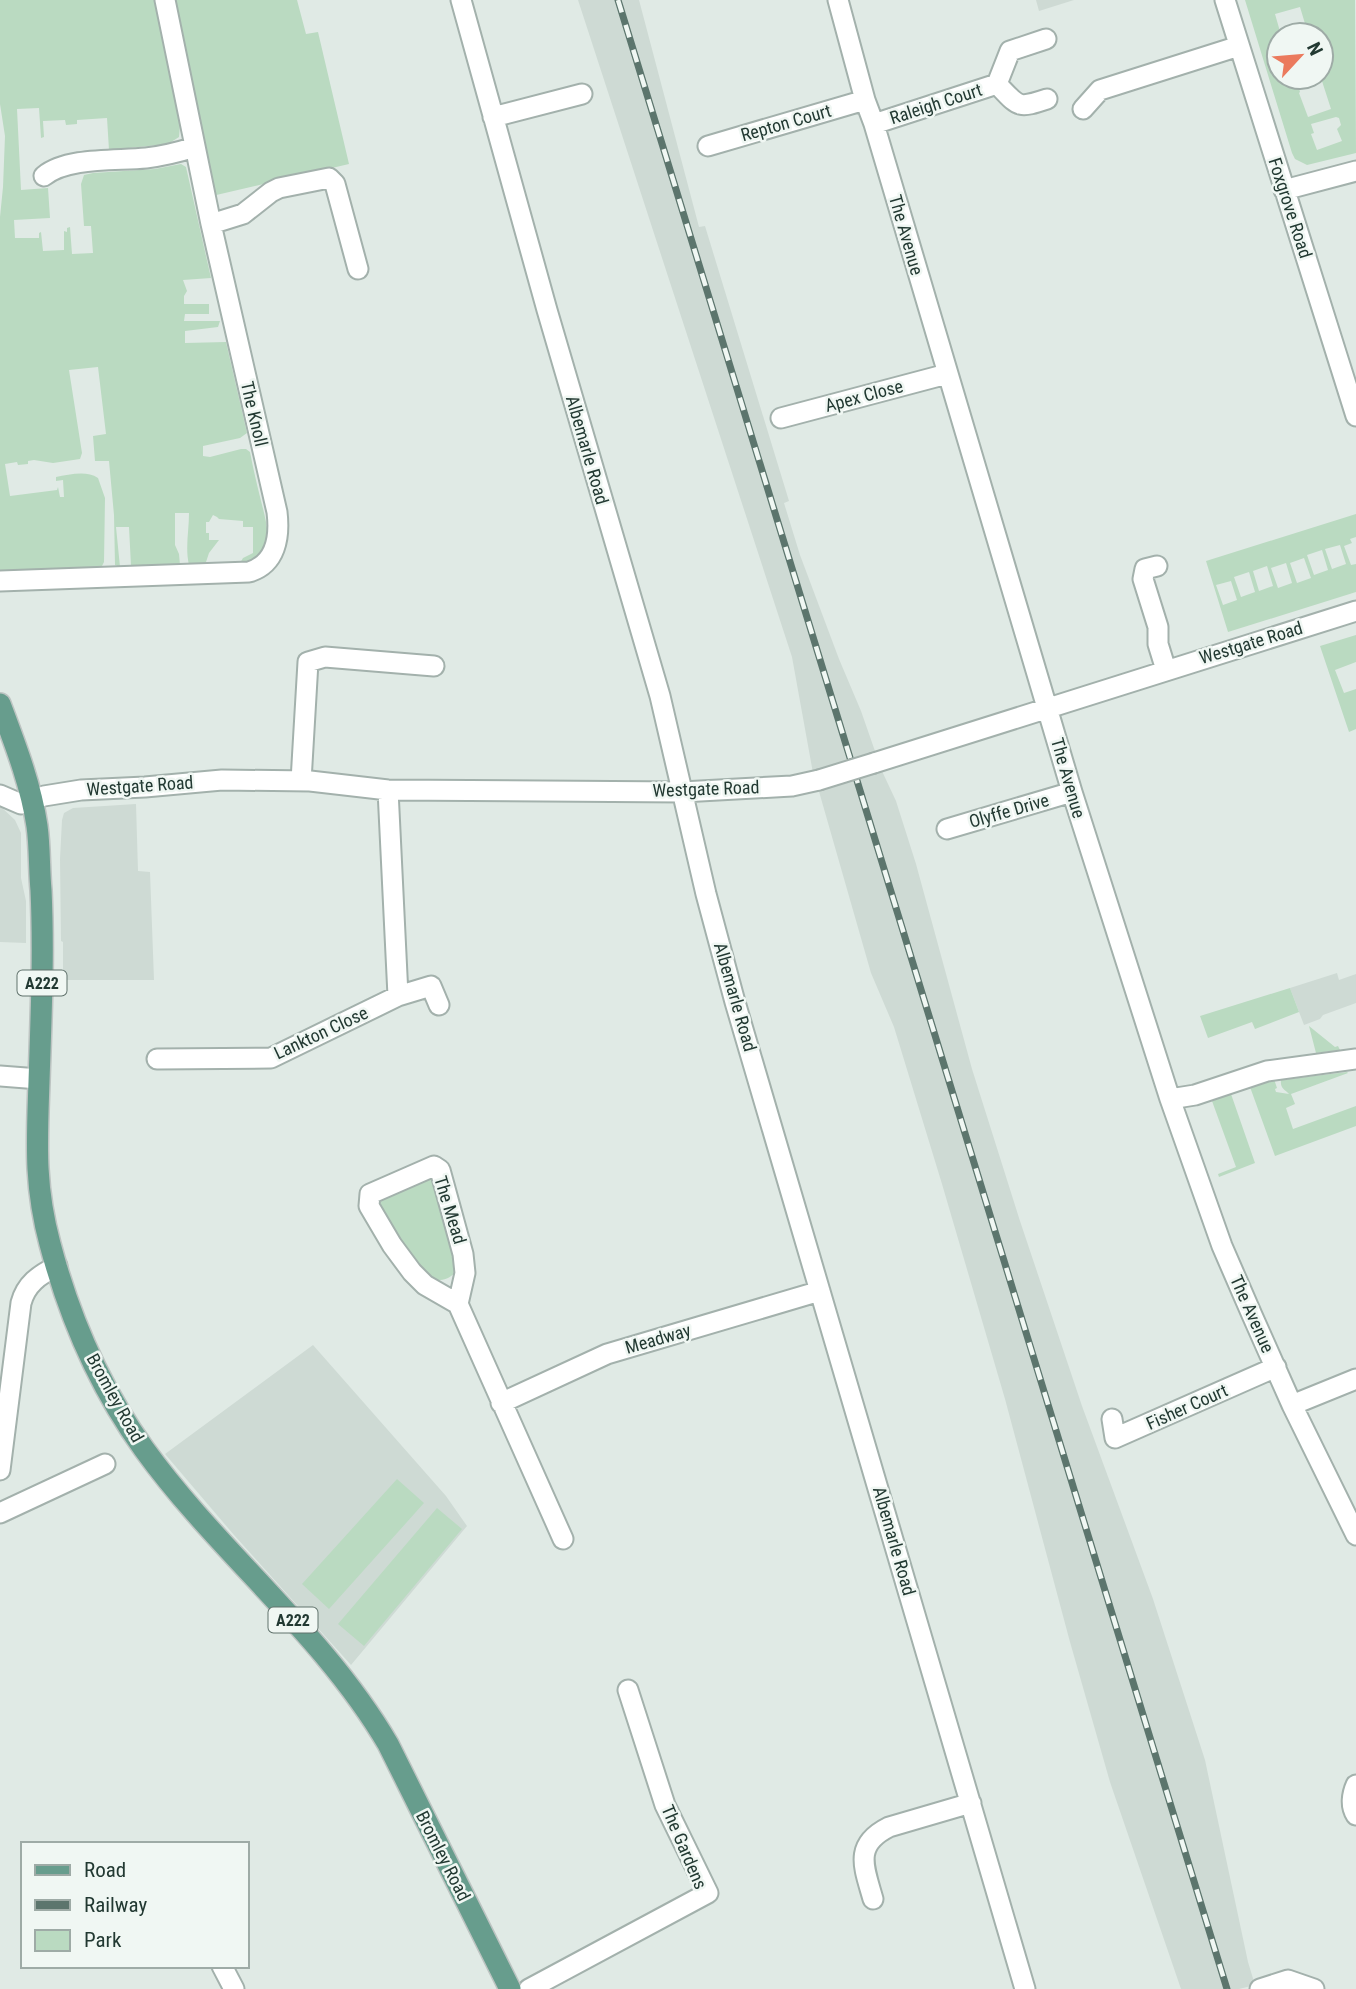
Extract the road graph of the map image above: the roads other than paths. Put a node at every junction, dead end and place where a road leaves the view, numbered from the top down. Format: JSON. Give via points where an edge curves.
{"nodes":[{"id":1,"x":165,"y":0,"type":"edge"},
{"id":2,"x":461,"y":0,"type":"edge"},
{"id":3,"x":838,"y":0,"type":"edge"},
{"id":4,"x":1225,"y":0,"type":"edge"},
{"id":5,"x":1046,"y":39,"type":"dead end"},
{"id":6,"x":1239,"y":46,"type":"junction"},
{"id":7,"x":998,"y":85,"type":"junction"},
{"id":8,"x":582,"y":94,"type":"dead end"},
{"id":9,"x":1047,"y":99,"type":"dead end"},
{"id":10,"x":864,"y":100,"type":"junction"},
{"id":11,"x":1083,"y":109,"type":"dead end"},
{"id":12,"x":493,"y":117,"type":"junction"},
{"id":13,"x":874,"y":124,"type":"junction"},
{"id":14,"x":708,"y":146,"type":"dead end"},
{"id":15,"x":195,"y":147,"type":"junction"},
{"id":16,"x":1356,"y":171,"type":"edge"},
{"id":17,"x":44,"y":176,"type":"dead end"},
{"id":18,"x":1284,"y":190,"type":"junction"},
{"id":19,"x":211,"y":225,"type":"junction"},
{"id":20,"x":358,"y":269,"type":"dead end"},
{"id":21,"x":947,"y":374,"type":"junction"},
{"id":22,"x":1351,"y":382,"type":"edge"},
{"id":23,"x":1356,"y":416,"type":"edge"},
{"id":24,"x":781,"y":418,"type":"dead end"},
{"id":25,"x":1157,"y":566,"type":"dead end"},
{"id":26,"x":0,"y":581,"type":"edge"},
{"id":27,"x":1356,"y":611,"type":"edge"},
{"id":28,"x":434,"y":666,"type":"dead end"},
{"id":29,"x":1166,"y":670,"type":"junction"},
{"id":30,"x":0,"y":704,"type":"edge"},
{"id":31,"x":1048,"y":707,"type":"junction"},
{"id":32,"x":301,"y":781,"type":"junction"},
{"id":33,"x":388,"y":790,"type":"junction"},
{"id":34,"x":682,"y":792,"type":"junction"},
{"id":35,"x":1072,"y":792,"type":"junction"},
{"id":36,"x":0,"y":795,"type":"edge"},
{"id":37,"x":32,"y":801,"type":"junction"},
{"id":38,"x":947,"y":829,"type":"dead end"},
{"id":39,"x":398,"y":996,"type":"junction"},
{"id":40,"x":439,"y":1004,"type":"dead end"},
{"id":41,"x":157,"y":1059,"type":"dead end"},
{"id":42,"x":1356,"y":1059,"type":"edge"},
{"id":43,"x":0,"y":1076,"type":"edge"},
{"id":44,"x":39,"y":1079,"type":"junction"},
{"id":45,"x":1170,"y":1099,"type":"junction"},
{"id":46,"x":57,"y":1266,"type":"junction"},
{"id":47,"x":820,"y":1291,"type":"junction"},
{"id":48,"x":458,"y":1304,"type":"junction"},
{"id":49,"x":1276,"y":1367,"type":"junction"},
{"id":50,"x":1356,"y":1379,"type":"edge"},
{"id":51,"x":501,"y":1403,"type":"junction"},
{"id":52,"x":1292,"y":1405,"type":"junction"},
{"id":53,"x":1112,"y":1419,"type":"dead end"},
{"id":54,"x":2,"y":1441,"type":"edge"},
{"id":55,"x":105,"y":1464,"type":"dead end"},
{"id":56,"x":0,"y":1471,"type":"edge"},
{"id":57,"x":0,"y":1513,"type":"edge"},
{"id":58,"x":1356,"y":1535,"type":"edge"},
{"id":59,"x":563,"y":1539,"type":"dead end"},
{"id":60,"x":628,"y":1690,"type":"dead end"},
{"id":61,"x":1356,"y":1785,"type":"edge"},
{"id":62,"x":971,"y":1803,"type":"junction"},
{"id":63,"x":1356,"y":1815,"type":"edge"},
{"id":64,"x":873,"y":1899,"type":"dead end"},
{"id":65,"x":223,"y":1968,"type":"edge"},
{"id":66,"x":234,"y":1989,"type":"edge"},
{"id":67,"x":510,"y":1989,"type":"edge"},
{"id":68,"x":529,"y":1989,"type":"edge"},
{"id":69,"x":1026,"y":1989,"type":"edge"},
{"id":70,"x":1260,"y":1989,"type":"edge"},
{"id":71,"x":1314,"y":1989,"type":"edge"}],
"edges":[{"from":1,"to":15,"type":"street","name":"The Knoll"},
{"from":2,"to":12,"type":"street","name":"Albemarle Road"},
{"from":3,"to":10,"type":"street","name":"The Avenue"},
{"from":4,"to":6,"type":"street","name":"Foxgrove Road"},
{"from":5,"to":7,"type":"street","via":[[1010,51]]},
{"from":6,"to":11,"type":"street","via":[[1100,90]]},
{"from":6,"to":18,"type":"street","name":"Foxgrove Road"},
{"from":7,"to":9,"type":"street","via":[[1013,101],[1026,106]]},
{"from":7,"to":13,"type":"street","name":"Raleigh Court"},
{"from":8,"to":12,"type":"street"},
{"from":10,"to":13,"type":"street","name":"The Avenue"},
{"from":10,"to":14,"type":"street","name":"Repton Court"},
{"from":12,"to":34,"type":"street","name":"Albemarle Road","via":[[660,696]]},
{"from":13,"to":21,"type":"street","name":"The Avenue"},
{"from":15,"to":17,"type":"street","via":[[147,158],[70,164]]},
{"from":15,"to":19,"type":"street","name":"The Knoll"},
{"from":16,"to":18,"type":"street"},
{"from":18,"to":22,"type":"street","name":"Foxgrove Road"},
{"from":19,"to":20,"type":"street","via":[[243,214],[279,188],[329,178],[335,184]]},
{"from":19,"to":26,"type":"street","name":"The Knoll","via":[[277,512],[275,549],[262,566],[249,572]]},
{"from":21,"to":24,"type":"street","name":"Apex Close"},
{"from":21,"to":31,"type":"street","name":"The Avenue"},
{"from":22,"to":23,"type":"street","name":"Foxgrove Road"},
{"from":25,"to":29,"type":"street","via":[[1145,569],[1143,579]]},
{"from":27,"to":29,"type":"street","name":"Westgate Road"},
{"from":28,"to":32,"type":"street","via":[[324,657],[308,662]]},
{"from":29,"to":31,"type":"street","name":"Westgate Road"},
{"from":30,"to":37,"type":"main road","name":"Bromley Road","number":"A222"},
{"from":31,"to":34,"type":"street","name":"Westgate Road","bridge":true,"via":[[819,780],[792,786]]},
{"from":31,"to":35,"type":"street","name":"The Avenue"},
{"from":32,"to":33,"type":"street","name":"Westgate Road"},
{"from":32,"to":37,"type":"street","name":"Westgate Road","via":[[222,780],[81,790]]},
{"from":33,"to":34,"type":"street","name":"Westgate Road"},
{"from":33,"to":39,"type":"street"},
{"from":34,"to":47,"type":"street","name":"Albemarle Road","via":[[735,1002]]},
{"from":35,"to":38,"type":"street","name":"Olyffe Drive"},
{"from":35,"to":45,"type":"street","name":"The Avenue"},
{"from":36,"to":37,"type":"street","via":[[21,804]]},
{"from":37,"to":44,"type":"main road","name":"Bromley Road","number":"A222","via":[[42,900]]},
{"from":39,"to":40,"type":"street","name":"Lankton Close","via":[[431,986]]},
{"from":39,"to":41,"type":"street","name":"Lankton Close","via":[[271,1058]]},
{"from":42,"to":45,"type":"street","via":[[1267,1070]]},
{"from":43,"to":44,"type":"street"},
{"from":44,"to":46,"type":"main road","name":"Bromley Road","number":"A222","via":[[38,1180]]},
{"from":45,"to":49,"type":"street","name":"The Avenue","via":[[1223,1245]]},
{"from":46,"to":54,"type":"street","via":[[32,1282],[23,1295]]},
{"from":46,"to":67,"type":"main road","name":"Bromley Road","number":"A222","via":[[97,1369],[138,1441],[188,1504],[328,1657],[372,1717]]},
{"from":47,"to":51,"type":"street","name":"Meadway","via":[[607,1354]]},
{"from":47,"to":62,"type":"street","name":"Albemarle Road"},
{"from":48,"to":48,"type":"street","name":"The Mead","via":[[412,1272],[369,1206],[370,1194],[434,1166],[440,1170],[463,1254],[465,1273]]},
{"from":48,"to":51,"type":"street"},
{"from":49,"to":52,"type":"street","name":"The Avenue"},
{"from":49,"to":53,"type":"street","name":"Fisher Court","via":[[1115,1438]]},
{"from":50,"to":52,"type":"street"},
{"from":51,"to":59,"type":"street"},
{"from":52,"to":58,"type":"street","name":"The Avenue"},
{"from":54,"to":56,"type":"street"},
{"from":55,"to":57,"type":"street"},
{"from":60,"to":68,"type":"street","name":"The Gardens","via":[[665,1805],[708,1893]]},
{"from":61,"to":63,"type":"street","via":[[1352,1796]]},
{"from":62,"to":64,"type":"street","via":[[877,1833],[864,1852],[863,1864]]},
{"from":62,"to":69,"type":"street","name":"Albemarle Road"},
{"from":65,"to":66,"type":"street"},
{"from":70,"to":71,"type":"street","via":[[1288,1980]]}]}
